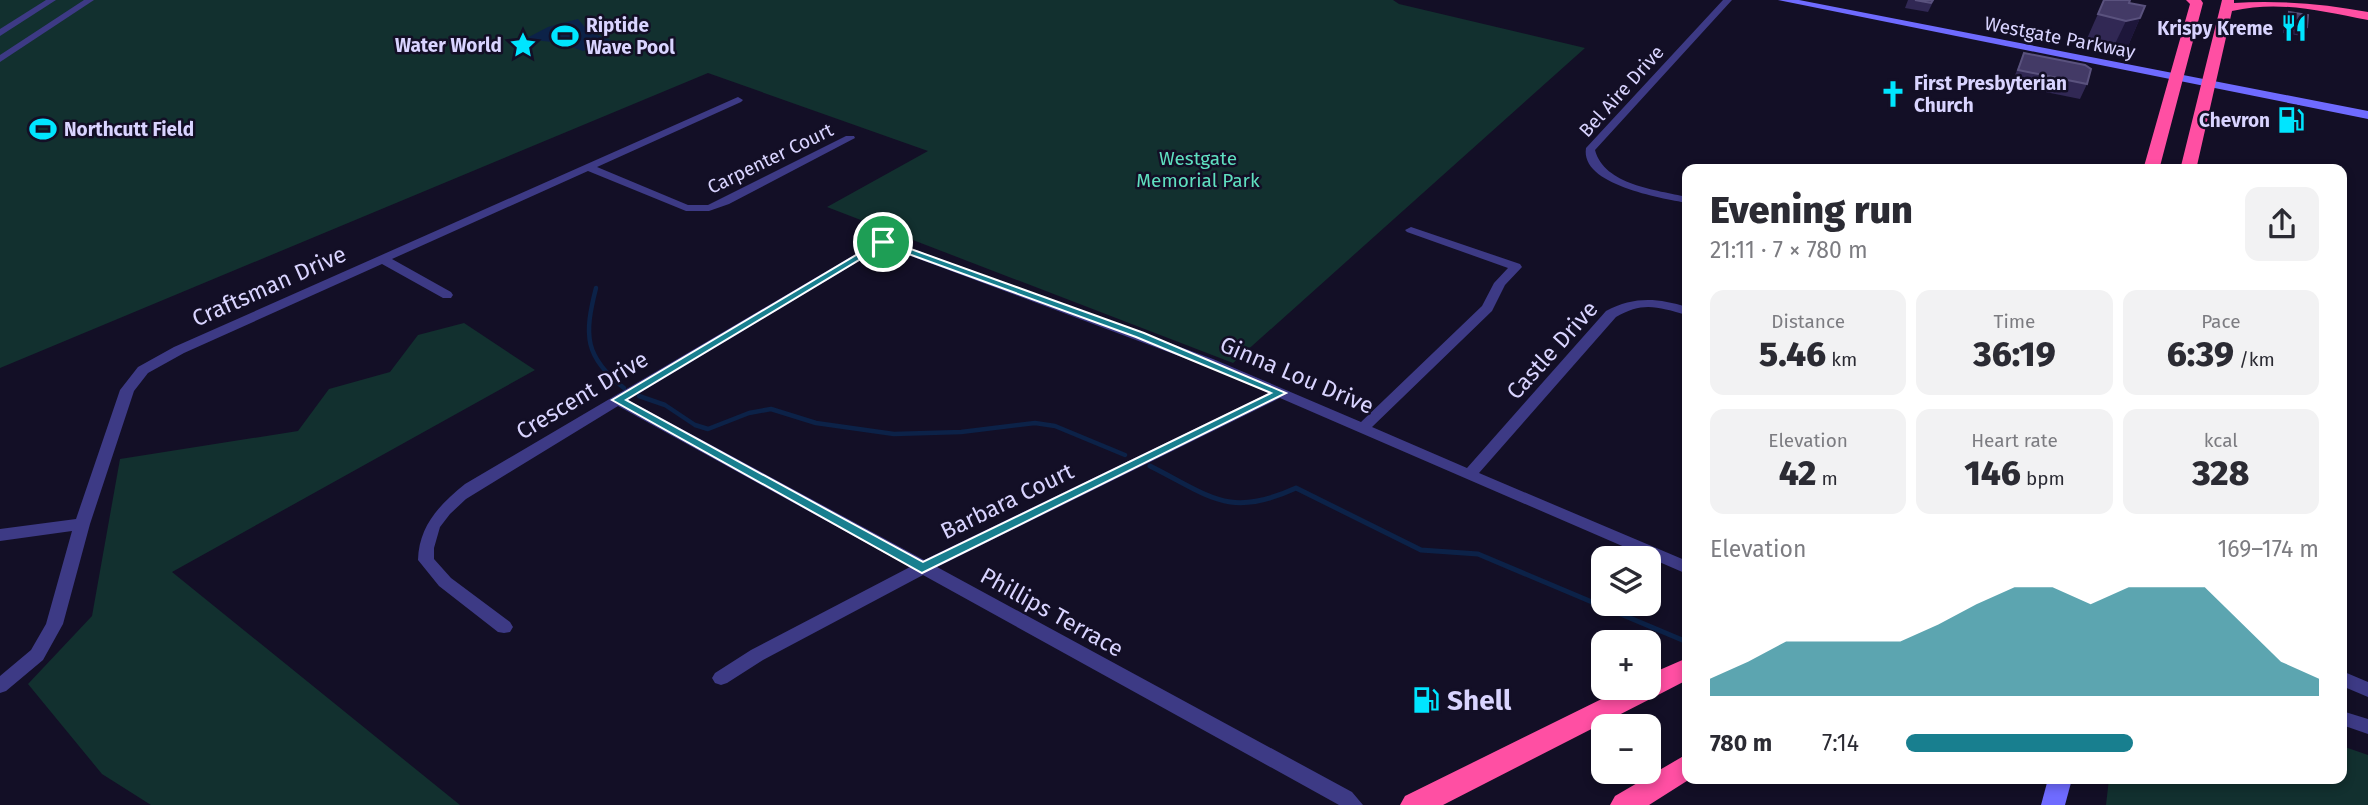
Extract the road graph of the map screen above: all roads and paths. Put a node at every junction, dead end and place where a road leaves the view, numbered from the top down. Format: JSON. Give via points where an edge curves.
{"nodes":[{"id":1,"x":52,"y":0,"type":"edge"},
{"id":2,"x":89,"y":0,"type":"edge"},
{"id":3,"x":1728,"y":0,"type":"edge"},
{"id":4,"x":1783,"y":0,"type":"edge"},
{"id":5,"x":2340,"y":0,"type":"edge"},
{"id":6,"x":2291,"y":1,"type":"edge"},
{"id":7,"x":2194,"y":2,"type":"edge"},
{"id":8,"x":2227,"y":4,"type":"edge"},
{"id":9,"x":2368,"y":5,"type":"edge"},
{"id":10,"x":2368,"y":16,"type":"edge"},
{"id":11,"x":0,"y":33,"type":"edge"},
{"id":12,"x":0,"y":58,"type":"edge"},
{"id":13,"x":2175,"y":77,"type":"junction"},
{"id":14,"x":2208,"y":83,"type":"junction"},
{"id":15,"x":738,"y":100,"type":"dead end"},
{"id":16,"x":2368,"y":115,"type":"edge"},
{"id":17,"x":850,"y":138,"type":"dead end"},
{"id":18,"x":2153,"y":164,"type":"edge"},
{"id":19,"x":2189,"y":164,"type":"edge"},
{"id":20,"x":587,"y":167,"type":"junction"},
{"id":21,"x":1682,"y":199,"type":"edge"},
{"id":22,"x":1411,"y":230,"type":"dead end"},
{"id":23,"x":883,"y":242,"type":"joint"},
{"id":24,"x":383,"y":259,"type":"junction"},
{"id":25,"x":447,"y":295,"type":"dead end"},
{"id":26,"x":1682,"y":310,"type":"edge"},
{"id":27,"x":1280,"y":393,"type":"junction"},
{"id":28,"x":618,"y":400,"type":"junction"},
{"id":29,"x":1363,"y":428,"type":"junction"},
{"id":30,"x":1470,"y":474,"type":"junction"},
{"id":31,"x":82,"y":524,"type":"junction"},
{"id":32,"x":0,"y":535,"type":"edge"},
{"id":33,"x":1682,"y":566,"type":"edge"},
{"id":34,"x":922,"y":568,"type":"junction"},
{"id":35,"x":505,"y":628,"type":"dead end"},
{"id":36,"x":1682,"y":671,"type":"edge"},
{"id":37,"x":721,"y":678,"type":"dead end"},
{"id":38,"x":2347,"y":680,"type":"edge"},
{"id":39,"x":1661,"y":681,"type":"edge"},
{"id":40,"x":0,"y":685,"type":"edge"},
{"id":41,"x":2368,"y":690,"type":"edge"},
{"id":42,"x":1626,"y":700,"type":"edge"},
{"id":43,"x":2347,"y":720,"type":"edge"},
{"id":44,"x":2368,"y":727,"type":"edge"},
{"id":45,"x":1682,"y":769,"type":"edge"},
{"id":46,"x":2059,"y":784,"type":"edge"},
{"id":47,"x":1449,"y":795,"type":"edge"},
{"id":48,"x":1353,"y":805,"type":"edge"},
{"id":49,"x":1415,"y":805,"type":"edge"},
{"id":50,"x":1625,"y":805,"type":"edge"},
{"id":51,"x":2053,"y":805,"type":"edge"}],
"edges":[{"from":1,"to":11,"type":"street"},
{"from":2,"to":12,"type":"street"},
{"from":3,"to":21,"type":"street","name":"Bel Aire Drive","via":[[1590,150],[1595,166],[1613,178]]},
{"from":4,"to":13,"type":"main road","name":"Westgate Parkway"},
{"from":5,"to":9,"type":"highway"},
{"from":6,"to":8,"type":"highway"},
{"from":6,"to":10,"type":"highway"},
{"from":7,"to":13,"type":"highway"},
{"from":8,"to":14,"type":"highway"},
{"from":13,"to":14,"type":"main road","name":"Westgate Parkway"},
{"from":13,"to":18,"type":"highway"},
{"from":14,"to":16,"type":"main road","name":"Westgate Parkway"},
{"from":14,"to":19,"type":"highway"},
{"from":15,"to":20,"type":"street","name":"Craftsman Drive"},
{"from":17,"to":20,"type":"street","name":"Carpenter Court","via":[[725,202],[703,208],[686,208]]},
{"from":20,"to":24,"type":"street","name":"Craftsman Drive"},
{"from":22,"to":29,"type":"street","via":[[1516,267],[1500,283],[1488,308]]},
{"from":23,"to":27,"type":"street","name":"Ginna Lou Drive","via":[[1140,335]]},
{"from":23,"to":28,"type":"street","name":"Crescent Drive"},
{"from":24,"to":25,"type":"street"},
{"from":24,"to":31,"type":"street","name":"Craftsman Drive","via":[[143,370],[127,390]]},
{"from":26,"to":30,"type":"street","name":"Castle Drive","via":[[1650,301],[1632,303],[1611,314]]},
{"from":27,"to":29,"type":"street","name":"Ginna Lou Drive"},
{"from":27,"to":34,"type":"street","name":"Barbara Court"},
{"from":28,"to":34,"type":"street","name":"Phillips Terrace"},
{"from":28,"to":35,"type":"street","name":"Crescent Drive","via":[[470,488],[444,510],[429,534],[426,560],[433,570]]},
{"from":29,"to":30,"type":"street","name":"Ginna Lou Drive"},
{"from":30,"to":33,"type":"street","name":"Ginna Lou Drive"},
{"from":31,"to":32,"type":"street"},
{"from":31,"to":40,"type":"street","name":"Craftsman Drive","via":[[46,641],[23,668]]},
{"from":34,"to":37,"type":"street","name":"Barbara Court","via":[[757,654]]},
{"from":34,"to":48,"type":"street","name":"Phillips Terrace"},
{"from":36,"to":39,"type":"highway"},
{"from":38,"to":41,"type":"street"},
{"from":42,"to":47,"type":"highway"},
{"from":43,"to":44,"type":"street"},
{"from":45,"to":50,"type":"highway"},
{"from":46,"to":51,"type":"main road"},
{"from":47,"to":49,"type":"highway"}]}
